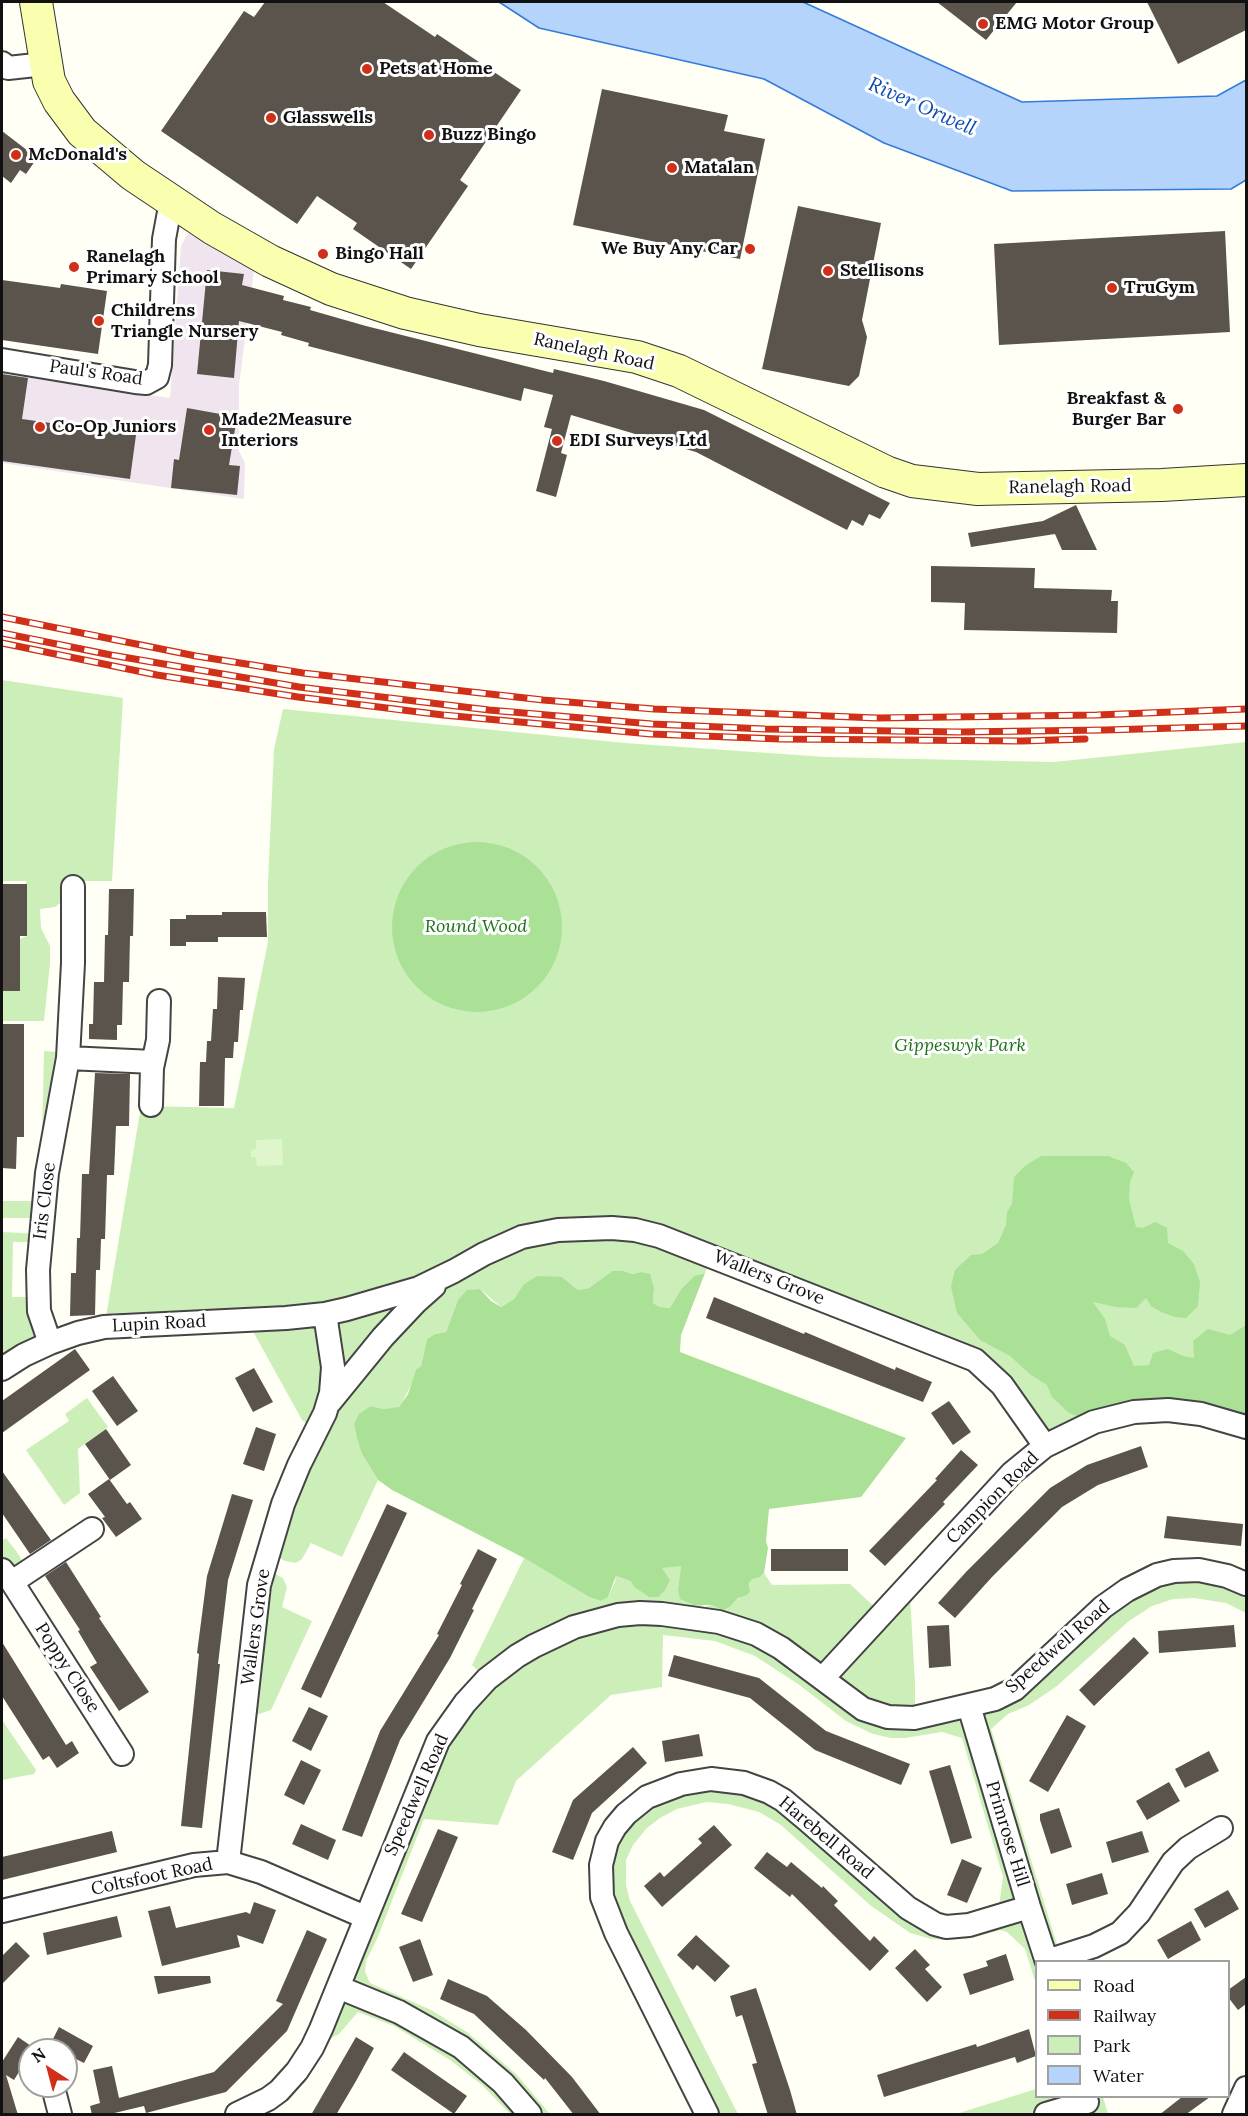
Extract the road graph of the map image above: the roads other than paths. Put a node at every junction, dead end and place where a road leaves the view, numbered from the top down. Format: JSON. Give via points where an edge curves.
{"nodes":[{"id":1,"x":36,"y":2,"type":"edge"},
{"id":2,"x":2,"y":63,"type":"edge"},
{"id":3,"x":45,"y":64,"type":"junction"},
{"id":4,"x":174,"y":203,"type":"junction"},
{"id":5,"x":2,"y":360,"type":"edge"},
{"id":6,"x":1246,"y":480,"type":"edge"},
{"id":7,"x":73,"y":887,"type":"dead end"},
{"id":8,"x":159,"y":1001,"type":"dead end"},
{"id":9,"x":68,"y":1058,"type":"junction"},
{"id":10,"x":153,"y":1062,"type":"junction"},
{"id":11,"x":151,"y":1105,"type":"dead end"},
{"id":12,"x":454,"y":1271,"type":"junction"},
{"id":13,"x":325,"y":1314,"type":"junction"},
{"id":14,"x":50,"y":1343,"type":"junction"},
{"id":15,"x":2,"y":1369,"type":"edge"},
{"id":16,"x":329,"y":1403,"type":"junction"},
{"id":17,"x":1246,"y":1427,"type":"edge"},
{"id":18,"x":1045,"y":1446,"type":"junction"},
{"id":19,"x":92,"y":1529,"type":"dead end"},
{"id":20,"x":7,"y":1576,"type":"edge"},
{"id":21,"x":1246,"y":1584,"type":"edge"},
{"id":22,"x":823,"y":1678,"type":"junction"},
{"id":23,"x":969,"y":1706,"type":"junction"},
{"id":24,"x":122,"y":1754,"type":"dead end"},
{"id":25,"x":1221,"y":1828,"type":"dead end"},
{"id":26,"x":228,"y":1862,"type":"junction"},
{"id":27,"x":1029,"y":1907,"type":"junction"},
{"id":28,"x":2,"y":1911,"type":"edge"},
{"id":29,"x":365,"y":1917,"type":"junction"},
{"id":30,"x":1047,"y":1960,"type":"edge"},
{"id":31,"x":1050,"y":1960,"type":"edge"},
{"id":32,"x":338,"y":1987,"type":"junction"},
{"id":33,"x":1246,"y":2088,"type":"edge"},
{"id":34,"x":56,"y":2098,"type":"edge"},
{"id":35,"x":1087,"y":2104,"type":"edge"},
{"id":36,"x":529,"y":2114,"type":"edge"},
{"id":37,"x":60,"y":2115,"type":"edge"},
{"id":38,"x":237,"y":2115,"type":"edge"},
{"id":39,"x":707,"y":2115,"type":"edge"},
{"id":40,"x":1046,"y":2115,"type":"edge"},
{"id":41,"x":1234,"y":2115,"type":"edge"}],
"edges":[{"from":1,"to":3,"type":"main road","name":"Ranelagh Road"},
{"from":2,"to":3,"type":"street","via":[[8,68]]},
{"from":3,"to":4,"type":"main road","name":"Ranelagh Road","via":[[52,91],[82,132]]},
{"from":4,"to":5,"type":"street","name":"Paul's Road","via":[[164,239],[157,377],[146,383],[135,382]]},
{"from":4,"to":6,"type":"main road","name":"Ranelagh Road","via":[[270,261],[352,297],[479,330],[637,357],[678,371],[912,481],[978,489]]},
{"from":7,"to":9,"type":"street","name":"Iris Close"},
{"from":8,"to":10,"type":"street"},
{"from":9,"to":10,"type":"street"},
{"from":9,"to":14,"type":"street","name":"Iris Close","via":[[47,1173],[38,1270],[39,1311]]},
{"from":10,"to":11,"type":"street"},
{"from":12,"to":13,"type":"street","name":"Wallers Grove","via":[[419,1288]]},
{"from":12,"to":16,"type":"street","name":"Wallers Grove","via":[[398,1320]]},
{"from":12,"to":18,"type":"street","name":"Wallers Grove","via":[[505,1243],[539,1233],[602,1227],[659,1236],[975,1360],[1002,1385]]},
{"from":13,"to":14,"type":"street","name":"Lupin Road","via":[[104,1327]]},
{"from":13,"to":16,"type":"street","name":"Wallers Grove","via":[[333,1367]]},
{"from":14,"to":15,"type":"street","name":"Lupin Road"},
{"from":16,"to":26,"type":"street","name":"Wallers Grove","via":[[283,1504],[259,1585]]},
{"from":17,"to":18,"type":"street","name":"Campion Road","via":[[1201,1414],[1168,1410],[1134,1412],[1094,1422]]},
{"from":18,"to":22,"type":"street","name":"Campion Road","via":[[1012,1473]]},
{"from":19,"to":20,"type":"street","name":"Poppy Close"},
{"from":20,"to":24,"type":"street","name":"Poppy Close"},
{"from":21,"to":23,"type":"street","name":"Speedwell Road","via":[[1198,1570],[1174,1571],[1143,1581],[1103,1607],[1018,1687]]},
{"from":22,"to":23,"type":"street","name":"Speedwell Road","via":[[854,1704],[888,1717],[914,1718]]},
{"from":22,"to":29,"type":"street","name":"Speedwell Road","via":[[756,1635],[719,1622],[680,1615],[618,1615],[574,1627],[534,1646],[487,1679],[438,1741]]},
{"from":23,"to":27,"type":"street","name":"Primrose Hill"},
{"from":25,"to":31,"type":"street","via":[[1173,1862],[1139,1913],[1120,1933]]},
{"from":26,"to":28,"type":"street","name":"Coltsfoot Road","via":[[194,1865]]},
{"from":26,"to":29,"type":"street","name":"Coltsfoot Road","via":[[261,1872]]},
{"from":27,"to":30,"type":"street","name":"Primrose Hill"},
{"from":27,"to":39,"type":"street","name":"Harebell Road","via":[[963,1926],[935,1924],[908,1908],[769,1792],[711,1779],[681,1784],[647,1797],[626,1814],[607,1841],[601,1865],[602,1896],[613,1927]]},
{"from":29,"to":32,"type":"street","name":"Speedwell Road"},
{"from":32,"to":36,"type":"street","via":[[399,2012],[461,2047],[503,2083]]},
{"from":32,"to":38,"type":"street","name":"Speedwell Road","via":[[297,2072],[273,2095]]},
{"from":33,"to":41,"type":"street"},
{"from":34,"to":37,"type":"street"},
{"from":35,"to":40,"type":"street"}]}
